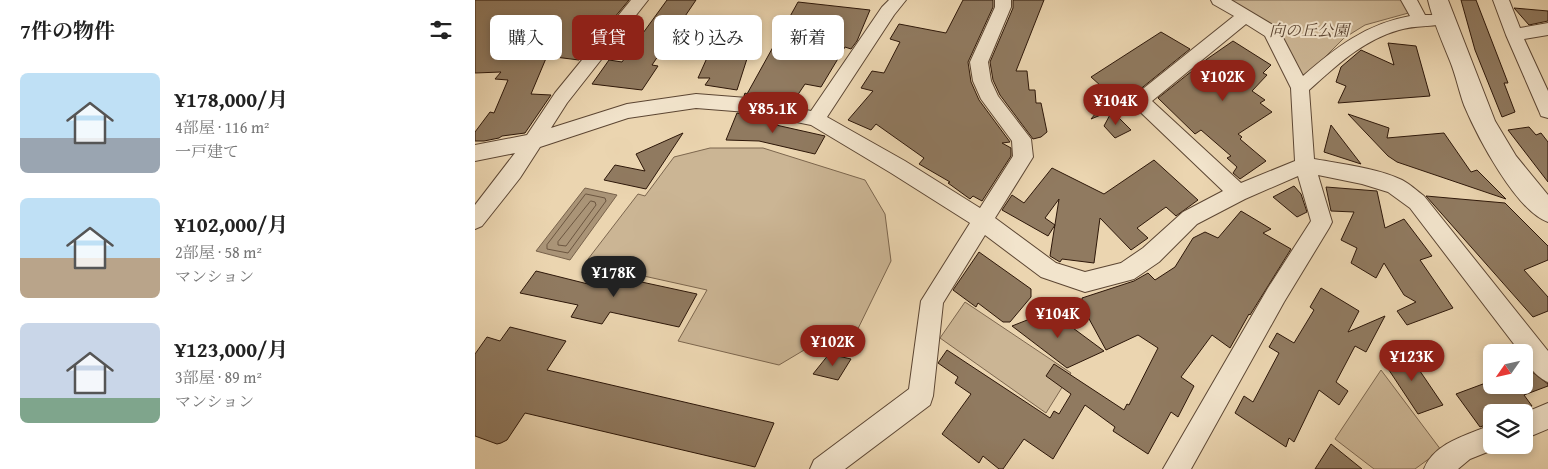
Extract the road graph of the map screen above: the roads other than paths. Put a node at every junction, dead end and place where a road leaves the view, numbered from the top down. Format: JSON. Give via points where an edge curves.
{"nodes":[{"id":1,"x":640,"y":0,"type":"edge"},
{"id":2,"x":898,"y":0,"type":"edge"},
{"id":3,"x":1003,"y":0,"type":"edge"},
{"id":4,"x":1219,"y":0,"type":"edge"},
{"id":5,"x":1409,"y":0,"type":"edge"},
{"id":6,"x":1501,"y":0,"type":"edge"},
{"id":7,"x":1441,"y":10,"type":"edge"},
{"id":8,"x":1246,"y":15,"type":"junction"},
{"id":9,"x":1420,"y":20,"type":"junction"},
{"id":10,"x":1548,"y":29,"type":"edge"},
{"id":11,"x":1514,"y":35,"type":"junction"},
{"id":12,"x":1300,"y":88,"type":"junction"},
{"id":13,"x":1547,"y":108,"type":"edge"},
{"id":14,"x":816,"y":119,"type":"junction"},
{"id":15,"x":531,"y":142,"type":"junction"},
{"id":16,"x":475,"y":153,"type":"edge"},
{"id":17,"x":1305,"y":165,"type":"junction"},
{"id":18,"x":1238,"y":192,"type":"junction"},
{"id":19,"x":1545,"y":205,"type":"edge"},
{"id":20,"x":475,"y":220,"type":"edge"},
{"id":21,"x":983,"y":221,"type":"junction"},
{"id":22,"x":1548,"y":370,"type":"edge"},
{"id":23,"x":1548,"y":416,"type":"edge"},
{"id":24,"x":1533,"y":422,"type":"edge"},
{"id":25,"x":1483,"y":441,"type":"edge"},
{"id":26,"x":823,"y":469,"type":"edge"},
{"id":27,"x":1176,"y":469,"type":"edge"},
{"id":28,"x":1437,"y":469,"type":"edge"}],
"edges":[{"from":1,"to":15,"type":"street","via":[[561,98]]},
{"from":2,"to":14,"type":"street","via":[[887,11]]},
{"from":3,"to":21,"type":"street","via":[[1003,7],[979,62],[982,81],[990,99],[1021,139],[1023,157]]},
{"from":4,"to":8,"type":"street"},
{"from":5,"to":9,"type":"street"},
{"from":6,"to":11,"type":"street"},
{"from":7,"to":9,"type":"street"},
{"from":7,"to":19,"type":"street","via":[[1477,108],[1501,154]]},
{"from":8,"to":12,"type":"street","via":[[1272,32]]},
{"from":8,"to":18,"type":"street","via":[[1140,101]]},
{"from":9,"to":12,"type":"street","via":[[1387,26],[1355,41]]},
{"from":10,"to":11,"type":"street"},
{"from":11,"to":13,"type":"street"},
{"from":12,"to":17,"type":"street"},
{"from":14,"to":15,"type":"street","via":[[747,105],[696,101],[627,111]]},
{"from":14,"to":21,"type":"street"},
{"from":15,"to":16,"type":"street"},
{"from":15,"to":20,"type":"street","via":[[513,172]]},
{"from":17,"to":18,"type":"street"},
{"from":17,"to":22,"type":"street","via":[[1395,186],[1417,202]]},
{"from":17,"to":27,"type":"street","via":[[1321,222],[1275,295]]},
{"from":18,"to":21,"type":"street","via":[[1190,218],[1151,255],[1126,272],[1085,282],[1049,270]]},
{"from":21,"to":26,"type":"street","via":[[932,301],[921,396]]},
{"from":23,"to":24,"type":"street"},
{"from":25,"to":28,"type":"street","via":[[1461,450]]}]}
